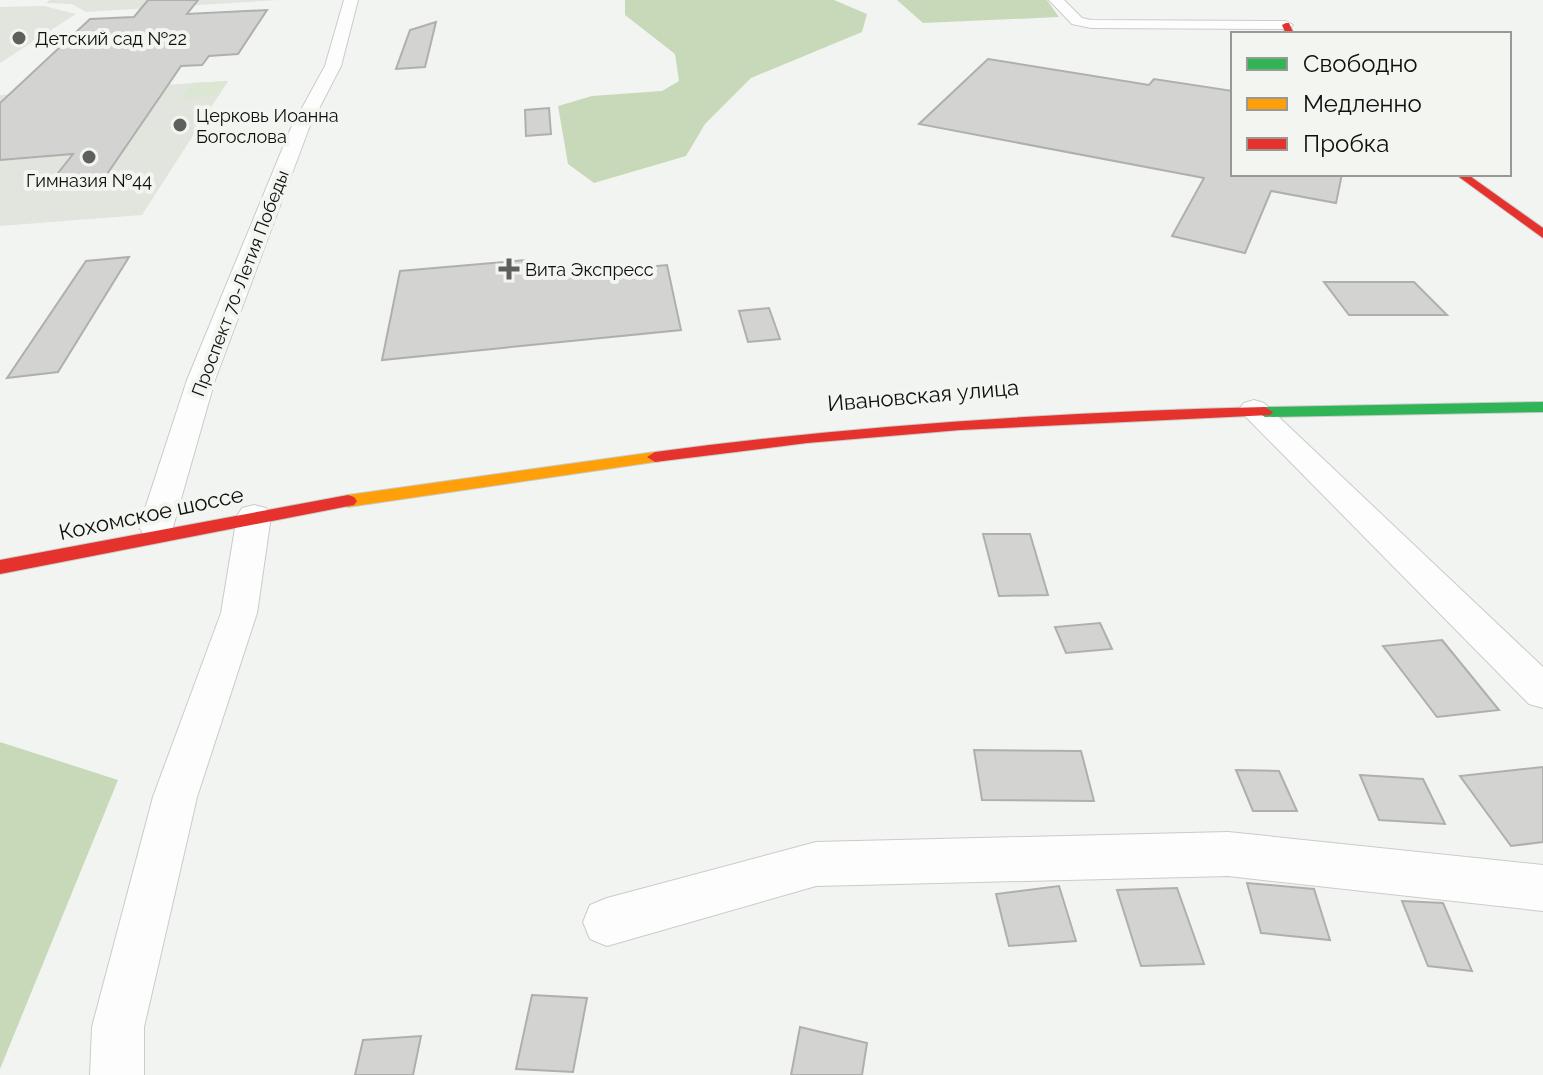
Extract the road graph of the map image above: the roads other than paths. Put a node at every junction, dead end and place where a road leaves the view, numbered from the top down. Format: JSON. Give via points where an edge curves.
{"nodes":[{"id":1,"x":351,"y":0,"type":"edge"},
{"id":2,"x":1056,"y":0,"type":"edge"},
{"id":3,"x":1269,"y":8,"type":"dead end"},
{"id":4,"x":1288,"y":30,"type":"edge"},
{"id":5,"x":1463,"y":176,"type":"edge"},
{"id":6,"x":1543,"y":234,"type":"edge"},
{"id":7,"x":1543,"y":392,"type":"edge"},
{"id":8,"x":1543,"y":407,"type":"edge"},
{"id":9,"x":1254,"y":409,"type":"junction"},
{"id":10,"x":312,"y":503,"type":"junction"},
{"id":11,"x":254,"y":516,"type":"junction"},
{"id":12,"x":154,"y":534,"type":"junction"},
{"id":13,"x":0,"y":554,"type":"edge"},
{"id":14,"x":0,"y":567,"type":"edge"},
{"id":15,"x":1543,"y":692,"type":"edge"},
{"id":16,"x":1543,"y":888,"type":"edge"},
{"id":17,"x":607,"y":922,"type":"dead end"},
{"id":18,"x":117,"y":1075,"type":"edge"}],
"edges":[{"from":1,"to":12,"type":"street","name":"Проспект 70-Летия Победы","via":[[333,66],[300,128],[201,380]]},
{"from":2,"to":4,"type":"street","via":[[1077,21],[1091,24]]},
{"from":3,"to":4,"type":"street"},
{"from":5,"to":6,"type":"main road"},
{"from":7,"to":10,"type":"main road","name":"Ивановская улица","via":[[1244,395],[915,418],[724,439]]},
{"from":8,"to":9,"type":"main road"},
{"from":9,"to":10,"type":"main road","via":[[978,421],[780,439]]},
{"from":9,"to":15,"type":"street"},
{"from":10,"to":11,"type":"main road","name":"Кохомское шоссе"},
{"from":10,"to":12,"type":"main road","name":"Кохомское шоссе"},
{"from":11,"to":12,"type":"main road","name":"Кохомское шоссе"},
{"from":11,"to":18,"type":"street","via":[[239,613],[175,797],[122,1011]]},
{"from":12,"to":13,"type":"main road","name":"Кохомское шоссе"},
{"from":12,"to":14,"type":"main road","name":"Кохомское шоссе"},
{"from":16,"to":17,"type":"street","via":[[1228,854],[816,864]]}]}
